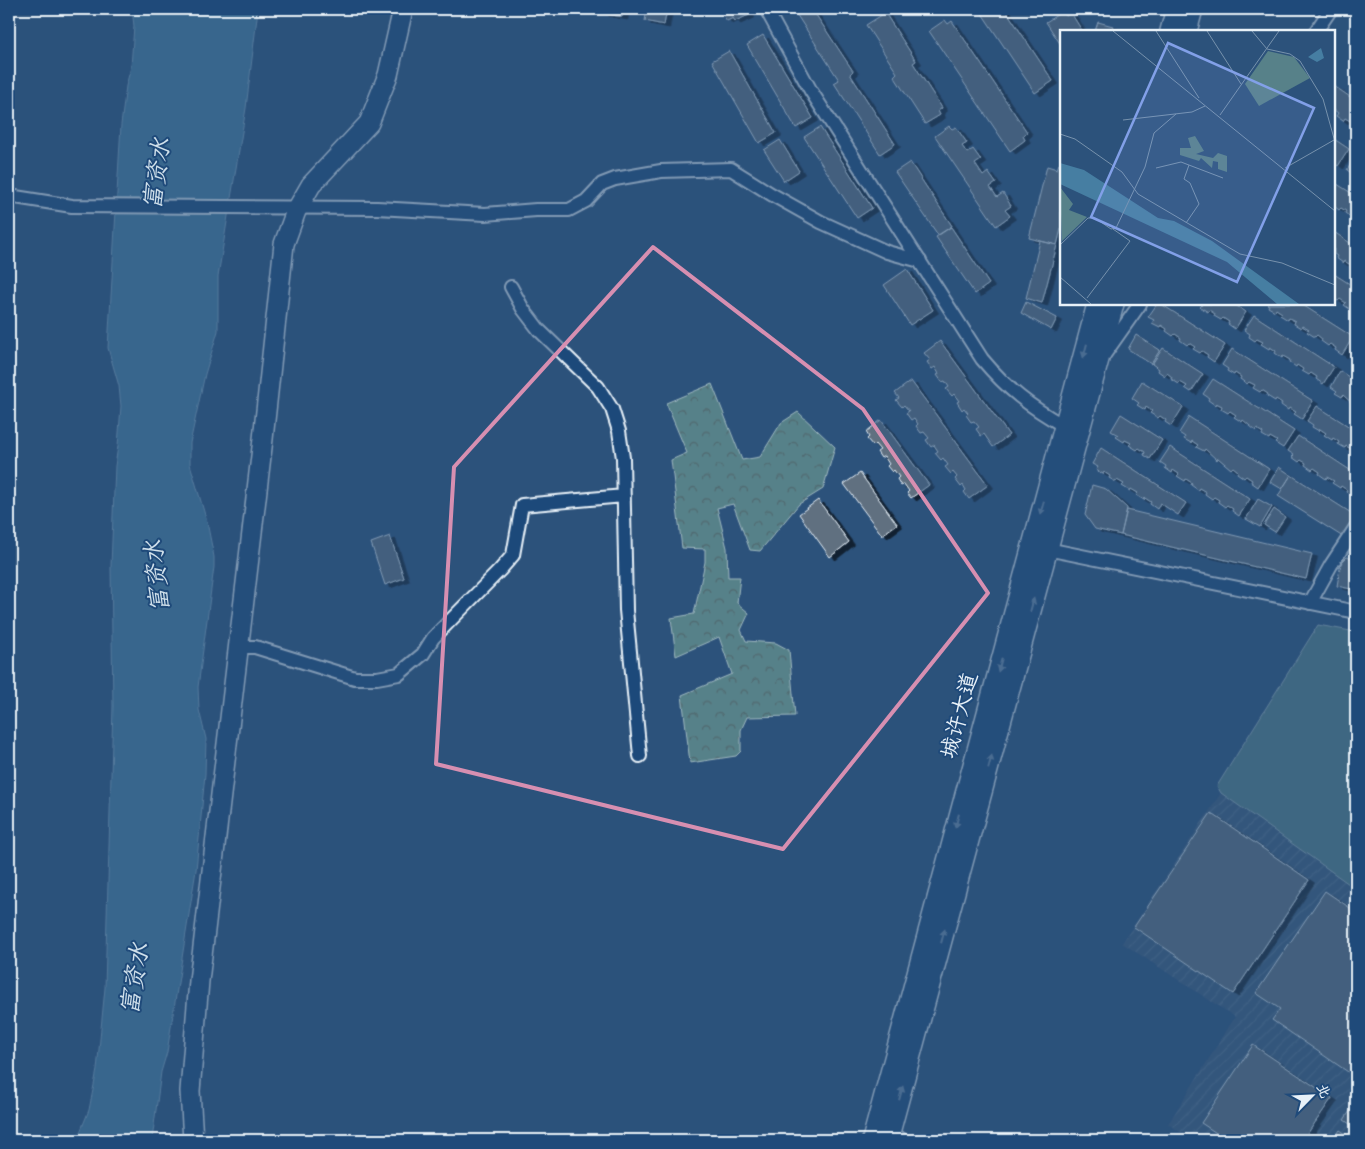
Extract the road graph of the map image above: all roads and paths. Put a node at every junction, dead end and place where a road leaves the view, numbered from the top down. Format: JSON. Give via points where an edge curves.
{"nodes":[{"id":1,"x":402,"y":9,"type":"edge"},
{"id":2,"x":766,"y":9,"type":"edge"},
{"id":3,"x":1176,"y":9,"type":"edge"},
{"id":4,"x":1192,"y":9,"type":"edge"},
{"id":5,"x":1331,"y":9,"type":"edge"},
{"id":6,"x":1170,"y":30,"type":"edge"},
{"id":7,"x":1186,"y":30,"type":"edge"},
{"id":8,"x":1317,"y":30,"type":"edge"},
{"id":9,"x":9,"y":196,"type":"edge"},
{"id":10,"x":298,"y":208,"type":"junction"},
{"id":11,"x":920,"y":261,"type":"junction"},
{"id":12,"x":511,"y":287,"type":"dead end"},
{"id":13,"x":1097,"y":305,"type":"edge"},
{"id":14,"x":1114,"y":305,"type":"edge"},
{"id":15,"x":1139,"y":305,"type":"edge"},
{"id":16,"x":1097,"y":364,"type":"junction"},
{"id":17,"x":1064,"y":426,"type":"junction"},
{"id":18,"x":624,"y":496,"type":"junction"},
{"id":19,"x":1356,"y":527,"type":"edge"},
{"id":20,"x":1047,"y":550,"type":"junction"},
{"id":21,"x":1310,"y":603,"type":"junction"},
{"id":22,"x":1356,"y":612,"type":"edge"},
{"id":23,"x":238,"y":647,"type":"junction"},
{"id":24,"x":640,"y":756,"type":"dead end"},
{"id":25,"x":894,"y":1138,"type":"edge"},
{"id":26,"x":193,"y":1140,"type":"edge"},
{"id":27,"x":872,"y":1140,"type":"edge"}],
"edges":[{"from":1,"to":10,"type":"main road","via":[[388,75],[369,122],[311,185]]},
{"from":2,"to":11,"type":"street","via":[[811,91]]},
{"from":3,"to":6,"type":"main road"},
{"from":4,"to":7,"type":"main road"},
{"from":5,"to":8,"type":"street"},
{"from":9,"to":10,"type":"street","via":[[72,206]]},
{"from":10,"to":11,"type":"street","via":[[377,208],[485,214],[570,210],[586,201],[602,184],[615,179],[661,171],[731,169],[821,222],[887,252]]},
{"from":10,"to":23,"type":"main road","via":[[284,244]]},
{"from":11,"to":17,"type":"street","via":[[995,375],[1021,399]]},
{"from":12,"to":18,"type":"street","via":[[539,330],[589,377],[605,397],[616,420],[622,444]]},
{"from":13,"to":17,"type":"main road","name":"城许大道","one_way":true},
{"from":14,"to":16,"type":"main road","name":"城许大道"},
{"from":15,"to":16,"type":"street"},
{"from":16,"to":20,"type":"main road","name":"城许大道"},
{"from":17,"to":27,"type":"main road","name":"城许大道","one_way":true},
{"from":18,"to":23,"type":"street","via":[[522,505],[512,555],[433,638],[423,654],[399,674],[355,678],[255,647]]},
{"from":18,"to":24,"type":"street","via":[[626,610]]},
{"from":19,"to":21,"type":"street"},
{"from":20,"to":21,"type":"street"},
{"from":25,"to":20,"type":"main road","name":"城许大道","one_way":true},
{"from":21,"to":22,"type":"street"},
{"from":23,"to":26,"type":"main road","via":[[199,981],[190,1091]]}]}
